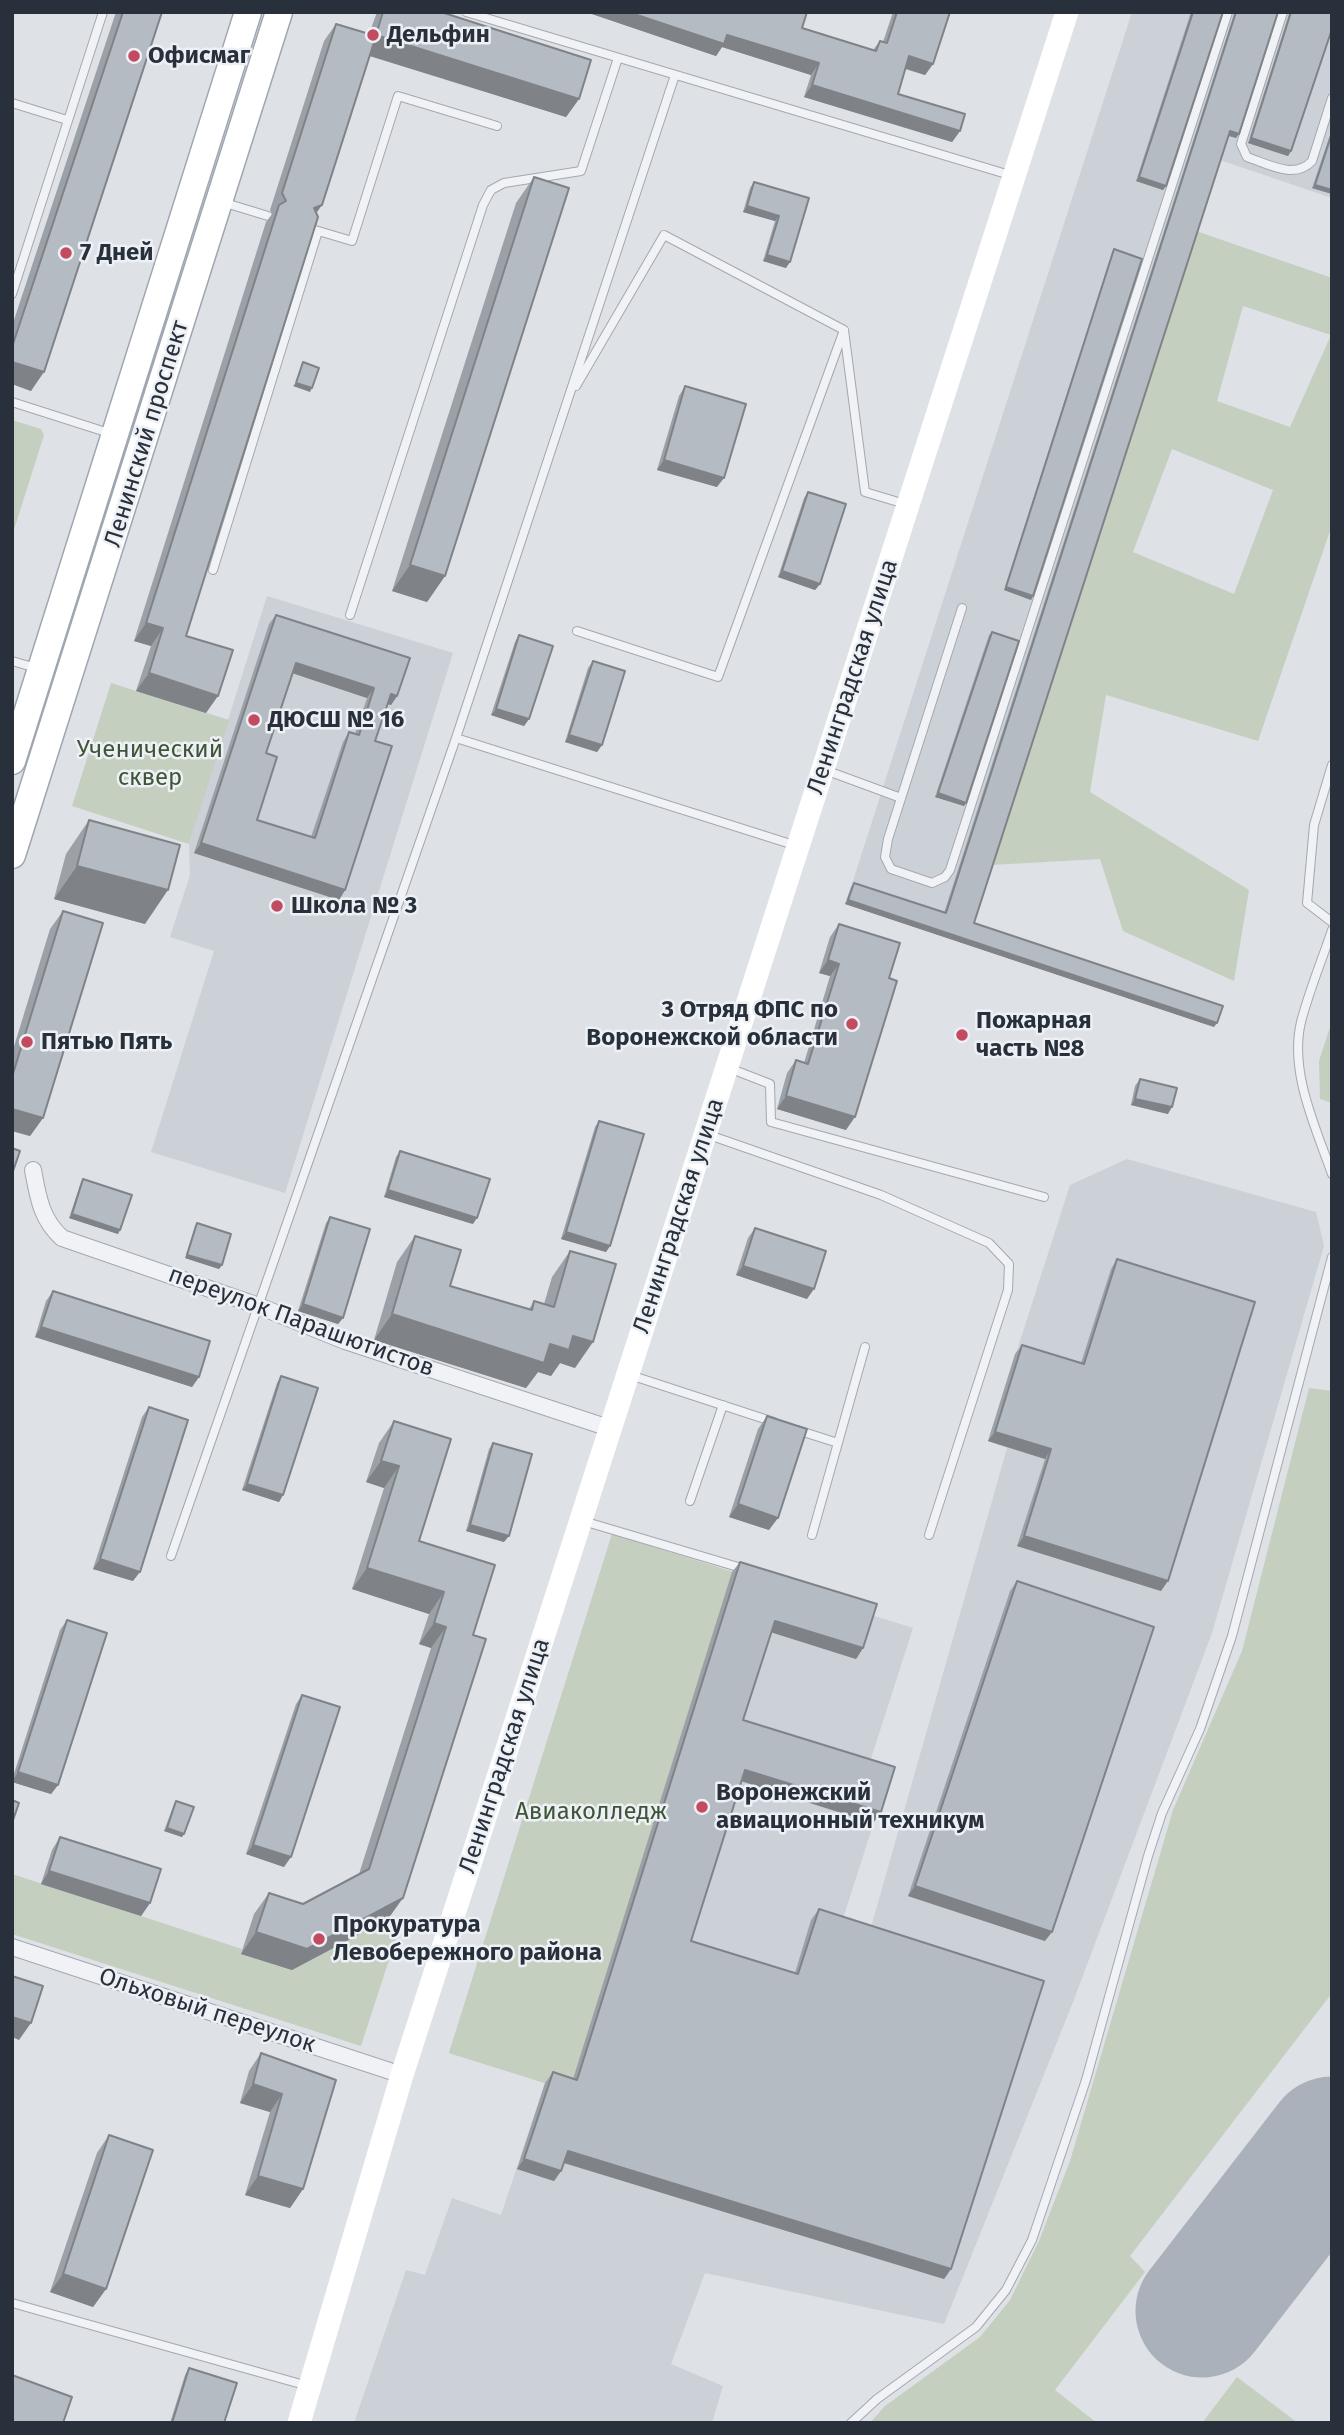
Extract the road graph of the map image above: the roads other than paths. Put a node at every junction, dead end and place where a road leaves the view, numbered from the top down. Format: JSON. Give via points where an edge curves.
{"nodes":[{"id":1,"x":103,"y":12,"type":"edge"},
{"id":2,"x":279,"y":12,"type":"edge"},
{"id":3,"x":466,"y":12,"type":"edge"},
{"id":4,"x":1067,"y":12,"type":"edge"},
{"id":5,"x":1227,"y":12,"type":"edge"},
{"id":6,"x":1283,"y":12,"type":"edge"},
{"id":7,"x":243,"y":13,"type":"edge"},
{"id":8,"x":618,"y":58,"type":"junction"},
{"id":9,"x":675,"y":75,"type":"junction"},
{"id":10,"x":1332,"y":98,"type":"edge"},
{"id":11,"x":12,"y":103,"type":"edge"},
{"id":12,"x":68,"y":120,"type":"junction"},
{"id":13,"x":496,"y":126,"type":"dead end"},
{"id":14,"x":1014,"y":176,"type":"junction"},
{"id":15,"x":219,"y":201,"type":"junction"},
{"id":16,"x":268,"y":216,"type":"dead end"},
{"id":17,"x":308,"y":228,"type":"edge"},
{"id":18,"x":318,"y":231,"type":"junction"},
{"id":19,"x":12,"y":294,"type":"edge"},
{"id":20,"x":844,"y":330,"type":"junction"},
{"id":21,"x":567,"y":401,"type":"junction"},
{"id":22,"x":12,"y":402,"type":"edge"},
{"id":23,"x":115,"y":435,"type":"junction"},
{"id":24,"x":908,"y":505,"type":"junction"},
{"id":25,"x":213,"y":570,"type":"edge"},
{"id":26,"x":962,"y":608,"type":"dead end"},
{"id":27,"x":350,"y":615,"type":"dead end"},
{"id":28,"x":577,"y":631,"type":"dead end"},
{"id":29,"x":12,"y":661,"type":"edge"},
{"id":30,"x":43,"y":670,"type":"junction"},
{"id":31,"x":456,"y":738,"type":"junction"},
{"id":32,"x":12,"y":761,"type":"edge"},
{"id":33,"x":1332,"y":765,"type":"edge"},
{"id":34,"x":823,"y":770,"type":"junction"},
{"id":35,"x":901,"y":798,"type":"junction"},
{"id":36,"x":799,"y":846,"type":"junction"},
{"id":37,"x":12,"y":855,"type":"edge"},
{"id":38,"x":1332,"y":922,"type":"edge"},
{"id":39,"x":1332,"y":930,"type":"edge"},
{"id":40,"x":727,"y":1068,"type":"junction"},
{"id":41,"x":706,"y":1134,"type":"junction"},
{"id":42,"x":33,"y":1170,"type":"dead end"},
{"id":43,"x":1332,"y":1174,"type":"edge"},
{"id":44,"x":1044,"y":1197,"type":"dead end"},
{"id":45,"x":1332,"y":1256,"type":"edge"},
{"id":46,"x":256,"y":1305,"type":"junction"},
{"id":47,"x":865,"y":1348,"type":"dead end"},
{"id":48,"x":627,"y":1374,"type":"junction"},
{"id":49,"x":723,"y":1405,"type":"junction"},
{"id":50,"x":612,"y":1429,"type":"junction"},
{"id":51,"x":838,"y":1443,"type":"junction"},
{"id":52,"x":690,"y":1502,"type":"dead end"},
{"id":53,"x":581,"y":1520,"type":"junction"},
{"id":54,"x":812,"y":1535,"type":"dead end"},
{"id":55,"x":929,"y":1535,"type":"dead end"},
{"id":56,"x":171,"y":1556,"type":"dead end"},
{"id":57,"x":738,"y":1567,"type":"edge"},
{"id":58,"x":12,"y":1947,"type":"edge"},
{"id":59,"x":402,"y":2075,"type":"junction"},
{"id":60,"x":12,"y":2303,"type":"edge"},
{"id":61,"x":310,"y":2387,"type":"junction"},
{"id":62,"x":299,"y":2423,"type":"edge"},
{"id":63,"x":851,"y":2423,"type":"edge"}],
"edges":[{"from":1,"to":12,"type":"lane"},
{"from":2,"to":15,"type":"main road","name":"Ленинский проспект"},
{"from":3,"to":8,"type":"lane"},
{"from":4,"to":14,"type":"main road","name":"Ленинградская улица"},
{"from":5,"to":35,"type":"lane","via":[[950,870],[932,883],[891,869],[885,857]]},
{"from":6,"to":10,"type":"lane","via":[[1241,144],[1247,157],[1294,172],[1305,168]]},
{"from":7,"to":23,"type":"main road","name":"Ленинский проспект"},
{"from":8,"to":9,"type":"lane"},
{"from":8,"to":27,"type":"lane","via":[[581,171],[504,183],[491,190],[483,205]]},
{"from":9,"to":14,"type":"lane"},
{"from":9,"to":21,"type":"lane"},
{"from":11,"to":12,"type":"lane"},
{"from":12,"to":19,"type":"lane"},
{"from":13,"to":18,"type":"lane","via":[[398,96],[352,241]]},
{"from":14,"to":24,"type":"main road","name":"Ленинградская улица"},
{"from":15,"to":16,"type":"lane"},
{"from":15,"to":37,"type":"main road","name":"Ленинский проспект"},
{"from":17,"to":18,"type":"lane"},
{"from":18,"to":25,"type":"lane"},
{"from":20,"to":21,"type":"lane","via":[[664,235]]},
{"from":20,"to":24,"type":"lane","via":[[865,492]]},
{"from":20,"to":28,"type":"lane","via":[[718,677]]},
{"from":21,"to":31,"type":"lane"},
{"from":22,"to":23,"type":"lane"},
{"from":23,"to":30,"type":"main road","name":"Ленинский проспект"},
{"from":24,"to":34,"type":"main road","name":"Ленинградская улица"},
{"from":26,"to":35,"type":"lane"},
{"from":29,"to":30,"type":"lane"},
{"from":30,"to":32,"type":"main road","name":"Ленинский проспект"},
{"from":31,"to":36,"type":"lane"},
{"from":31,"to":46,"type":"lane"},
{"from":33,"to":38,"type":"lane","via":[[1314,825],[1307,903]]},
{"from":34,"to":35,"type":"lane"},
{"from":34,"to":36,"type":"main road","name":"Ленинградская улица"},
{"from":36,"to":40,"type":"main road","name":"Ленинградская улица"},
{"from":39,"to":43,"type":"lane","via":[[1300,1024],[1299,1058],[1305,1094]]},
{"from":40,"to":41,"type":"main road","name":"Ленинградская улица"},
{"from":40,"to":44,"type":"lane","via":[[770,1084],[771,1122]]},
{"from":41,"to":48,"type":"main road","name":"Ленинградская улица"},
{"from":41,"to":55,"type":"lane","via":[[881,1195],[989,1243],[1009,1264],[1008,1290]]},
{"from":42,"to":46,"type":"street","name":"переулок Парашютистов","via":[[48,1225],[62,1238]]},
{"from":45,"to":63,"type":"lane","via":[[1240,1609],[1200,1729],[1162,1813],[1086,2080],[1032,2240],[1006,2290],[976,2327]]},
{"from":46,"to":50,"type":"street","name":"переулок Парашютистов","via":[[345,1340]]},
{"from":46,"to":56,"type":"lane"},
{"from":47,"to":51,"type":"lane"},
{"from":48,"to":49,"type":"lane"},
{"from":48,"to":50,"type":"main road","name":"Ленинградская улица"},
{"from":49,"to":51,"type":"lane"},
{"from":49,"to":52,"type":"lane"},
{"from":50,"to":53,"type":"main road","name":"Ленинградская улица"},
{"from":51,"to":54,"type":"lane"},
{"from":53,"to":57,"type":"lane"},
{"from":53,"to":59,"type":"main road","name":"Ленинградская улица"},
{"from":58,"to":59,"type":"street","name":"Ольховый переулок"},
{"from":59,"to":61,"type":"main road","name":"Ленинградская улица"},
{"from":60,"to":61,"type":"lane"},
{"from":61,"to":62,"type":"main road","name":"Ленинградская улица"}]}
